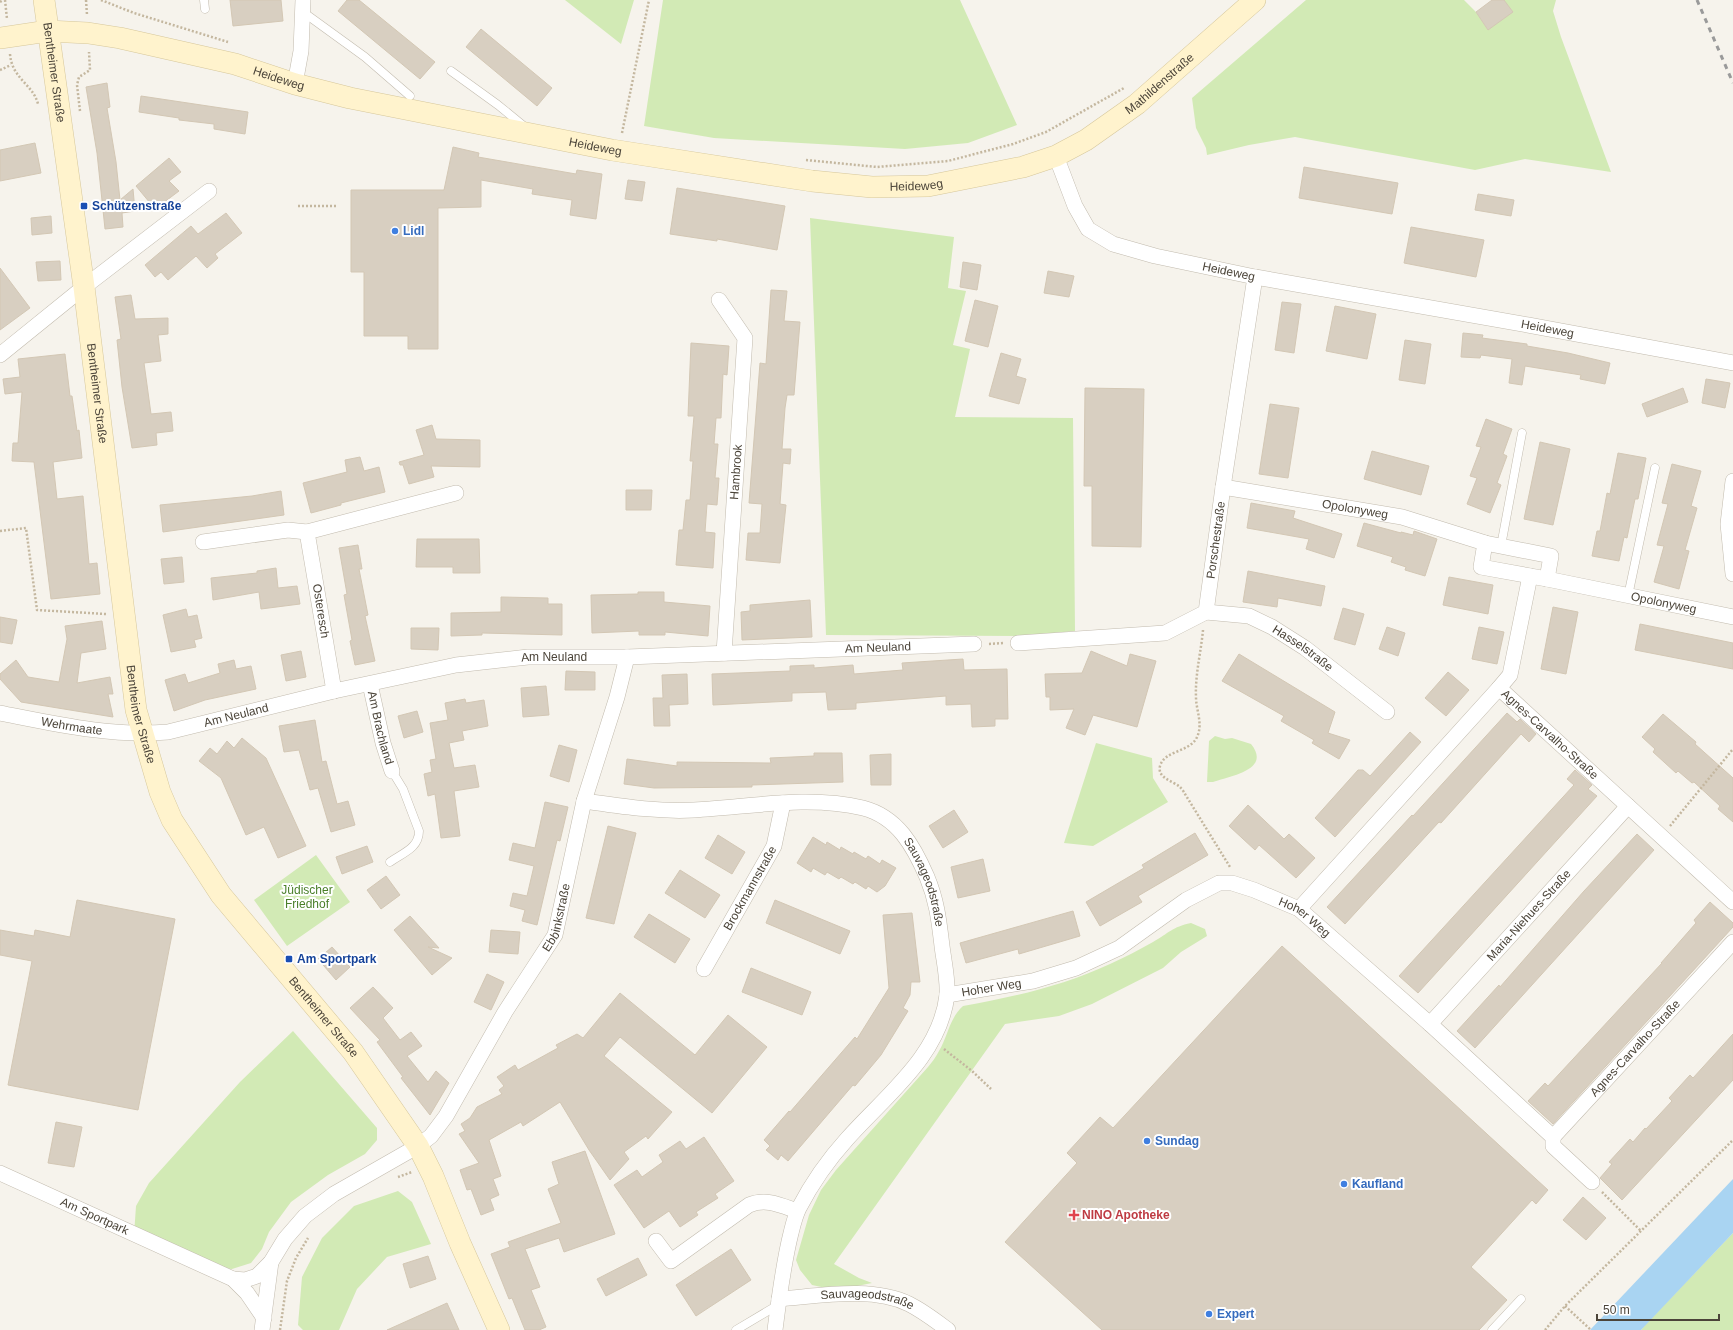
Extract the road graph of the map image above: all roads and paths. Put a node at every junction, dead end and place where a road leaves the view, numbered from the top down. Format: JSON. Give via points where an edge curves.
{"nodes":[{"id":1,"x":3,"y":0,"type":"edge"},
{"id":2,"x":44,"y":0,"type":"edge"},
{"id":3,"x":86,"y":0,"type":"edge"},
{"id":4,"x":101,"y":0,"type":"edge"},
{"id":5,"x":204,"y":0,"type":"edge"},
{"id":6,"x":649,"y":0,"type":"edge"},
{"id":7,"x":1255,"y":0,"type":"edge"},
{"id":8,"x":0,"y":2,"type":"edge"},
{"id":9,"x":303,"y":6,"type":"edge"},
{"id":10,"x":205,"y":10,"type":"dead end"},
{"id":11,"x":48,"y":31,"type":"junction"},
{"id":12,"x":88,"y":33,"type":"junction"},
{"id":13,"x":0,"y":38,"type":"edge"},
{"id":14,"x":229,"y":42,"type":"dead end"},
{"id":15,"x":11,"y":65,"type":"dead end"},
{"id":16,"x":0,"y":70,"type":"edge"},
{"id":17,"x":450,"y":71,"type":"dead end"},
{"id":18,"x":295,"y":84,"type":"junction"},
{"id":19,"x":1127,"y":87,"type":"dead end"},
{"id":20,"x":410,"y":96,"type":"dead end"},
{"id":21,"x":80,"y":117,"type":"dead end"},
{"id":22,"x":630,"y":133,"type":"dead end"},
{"id":23,"x":535,"y":135,"type":"junction"},
{"id":24,"x":620,"y":138,"type":"junction"},
{"id":25,"x":1056,"y":156,"type":"junction"},
{"id":26,"x":799,"y":159,"type":"dead end"},
{"id":27,"x":209,"y":191,"type":"dead end"},
{"id":28,"x":298,"y":206,"type":"dead end"},
{"id":29,"x":337,"y":206,"type":"dead end"},
{"id":30,"x":1255,"y":277,"type":"junction"},
{"id":31,"x":84,"y":287,"type":"junction"},
{"id":32,"x":719,"y":300,"type":"dead end"},
{"id":33,"x":0,"y":356,"type":"edge"},
{"id":34,"x":1733,"y":363,"type":"edge"},
{"id":35,"x":1522,"y":433,"type":"dead end"},
{"id":36,"x":1655,"y":468,"type":"dead end"},
{"id":37,"x":1733,"y":481,"type":"edge"},
{"id":38,"x":1223,"y":488,"type":"junction"},
{"id":39,"x":456,"y":493,"type":"dead end"},
{"id":40,"x":0,"y":531,"type":"edge"},
{"id":41,"x":307,"y":532,"type":"junction"},
{"id":42,"x":203,"y":542,"type":"dead end"},
{"id":43,"x":1485,"y":543,"type":"junction"},
{"id":44,"x":1501,"y":546,"type":"junction"},
{"id":45,"x":1733,"y":574,"type":"edge"},
{"id":46,"x":1530,"y":576,"type":"junction"},
{"id":47,"x":1547,"y":579,"type":"junction"},
{"id":48,"x":1628,"y":596,"type":"junction"},
{"id":49,"x":1206,"y":612,"type":"junction"},
{"id":50,"x":109,"y":614,"type":"dead end"},
{"id":51,"x":1733,"y":617,"type":"edge"},
{"id":52,"x":1018,"y":643,"type":"joint"},
{"id":53,"x":974,"y":644,"type":"joint"},
{"id":54,"x":724,"y":653,"type":"junction"},
{"id":55,"x":627,"y":657,"type":"junction"},
{"id":56,"x":370,"y":684,"type":"junction"},
{"id":57,"x":1499,"y":688,"type":"junction"},
{"id":58,"x":334,"y":691,"type":"junction"},
{"id":59,"x":1,"y":712,"type":"edge"},
{"id":60,"x":1387,"y":712,"type":"dead end"},
{"id":61,"x":142,"y":734,"type":"junction"},
{"id":62,"x":1733,"y":748,"type":"edge"},
{"id":63,"x":392,"y":771,"type":"joint"},
{"id":64,"x":584,"y":801,"type":"junction"},
{"id":65,"x":783,"y":803,"type":"junction"},
{"id":66,"x":1628,"y":806,"type":"junction"},
{"id":67,"x":1662,"y":836,"type":"junction"},
{"id":68,"x":390,"y":862,"type":"dead end"},
{"id":69,"x":1232,"y":883,"type":"junction"},
{"id":70,"x":1733,"y":902,"type":"edge"},
{"id":71,"x":1299,"y":909,"type":"junction"},
{"id":72,"x":1733,"y":942,"type":"edge"},
{"id":73,"x":704,"y":969,"type":"dead end"},
{"id":74,"x":946,"y":995,"type":"junction"},
{"id":75,"x":1430,"y":1024,"type":"junction"},
{"id":76,"x":931,"y":1042,"type":"junction"},
{"id":77,"x":991,"y":1089,"type":"dead end"},
{"id":78,"x":1553,"y":1137,"type":"junction"},
{"id":79,"x":1733,"y":1140,"type":"edge"},
{"id":80,"x":418,"y":1146,"type":"junction"},
{"id":81,"x":427,"y":1166,"type":"junction"},
{"id":82,"x":0,"y":1173,"type":"edge"},
{"id":83,"x":396,"y":1178,"type":"dead end"},
{"id":84,"x":1592,"y":1182,"type":"joint"},
{"id":85,"x":797,"y":1211,"type":"junction"},
{"id":86,"x":1641,"y":1231,"type":"junction"},
{"id":87,"x":313,"y":1232,"type":"dead end"},
{"id":88,"x":656,"y":1241,"type":"dead end"},
{"id":89,"x":271,"y":1262,"type":"junction"},
{"id":90,"x":233,"y":1280,"type":"junction"},
{"id":91,"x":1521,"y":1299,"type":"dead end"},
{"id":92,"x":779,"y":1302,"type":"junction"},
{"id":93,"x":1565,"y":1306,"type":"junction"},
{"id":94,"x":263,"y":1324,"type":"edge"},
{"id":95,"x":280,"y":1330,"type":"edge"},
{"id":96,"x":499,"y":1330,"type":"edge"},
{"id":97,"x":736,"y":1330,"type":"edge"},
{"id":98,"x":776,"y":1330,"type":"edge"},
{"id":99,"x":948,"y":1330,"type":"edge"},
{"id":100,"x":1492,"y":1330,"type":"edge"},
{"id":101,"x":1545,"y":1330,"type":"edge"},
{"id":102,"x":1591,"y":1330,"type":"edge"}],
"edges":[{"from":1,"to":8,"type":"path"},
{"from":2,"to":11,"type":"street","name":"Bentheimer Straße"},
{"from":3,"to":12,"type":"path"},
{"from":4,"to":14,"type":"path","via":[[134,13]]},
{"from":5,"to":10,"type":"lane"},
{"from":6,"to":24,"type":"path"},
{"from":7,"to":25,"type":"street","name":"Mathildenstraße","via":[[1137,104],[1098,132]]},
{"from":9,"to":18,"type":"street","via":[[301,51]]},
{"from":9,"to":20,"type":"lane"},
{"from":11,"to":12,"type":"street","name":"Heideweg"},
{"from":11,"to":13,"type":"street","name":"Heideweg"},
{"from":11,"to":31,"type":"street","name":"Bentheimer Straße"},
{"from":12,"to":18,"type":"street","name":"Heideweg","via":[[187,52],[235,64]]},
{"from":12,"to":21,"type":"path","via":[[90,70],[79,77],[77,85]]},
{"from":15,"to":16,"type":"path"},
{"from":17,"to":23,"type":"lane"},
{"from":18,"to":23,"type":"street","name":"Heideweg","via":[[364,101]]},
{"from":19,"to":26,"type":"path","name":"Heideweg","via":[[1046,132],[1013,144],[948,160],[877,167]]},
{"from":22,"to":24,"type":"path","name":"Heideweg"},
{"from":23,"to":24,"type":"street","name":"Heideweg"},
{"from":24,"to":25,"type":"street","name":"Heideweg","via":[[812,181],[872,187],[928,186],[1023,168]]},
{"from":25,"to":30,"type":"street","name":"Heideweg","via":[[1075,206],[1088,229],[1113,244],[1155,256]]},
{"from":27,"to":31,"type":"street"},
{"from":28,"to":29,"type":"path"},
{"from":30,"to":34,"type":"street","name":"Heideweg"},
{"from":30,"to":38,"type":"street","name":"Porschestraße"},
{"from":31,"to":33,"type":"street"},
{"from":31,"to":61,"type":"street","name":"Bentheimer Straße","via":[[136,710]]},
{"from":32,"to":54,"type":"street","name":"Hambrook","via":[[745,338]]},
{"from":35,"to":44,"type":"lane"},
{"from":36,"to":48,"type":"lane"},
{"from":37,"to":45,"type":"street","via":[[1728,524]]},
{"from":38,"to":43,"type":"street","name":"Opolonyweg","via":[[1402,517]]},
{"from":38,"to":49,"type":"street","name":"Porschestraße"},
{"from":39,"to":41,"type":"street"},
{"from":40,"to":50,"type":"path","via":[[26,528],[37,610]]},
{"from":41,"to":42,"type":"street","via":[[288,530]]},
{"from":41,"to":58,"type":"street","name":"Osteresch"},
{"from":43,"to":44,"type":"street","name":"Opolonyweg"},
{"from":43,"to":46,"type":"street","name":"Opolonyweg","via":[[1481,567]]},
{"from":44,"to":47,"type":"street","name":"Opolonyweg","via":[[1551,556]]},
{"from":46,"to":47,"type":"street","name":"Opolonyweg"},
{"from":46,"to":57,"type":"street","via":[[1510,675]]},
{"from":47,"to":48,"type":"street","name":"Opolonyweg"},
{"from":48,"to":51,"type":"street","name":"Opolonyweg"},
{"from":49,"to":52,"type":"street","via":[[1165,633]]},
{"from":49,"to":60,"type":"street","name":"Hasselstraße","via":[[1249,616],[1272,628],[1304,648]]},
{"from":49,"to":69,"type":"path","via":[[1197,683],[1196,698],[1200,724],[1196,739],[1189,746],[1164,759],[1160,771],[1167,780],[1179,787],[1196,808],[1230,867],[1233,874]]},
{"from":52,"to":53,"type":"path"},
{"from":53,"to":54,"type":"street","name":"Am Neuland"},
{"from":54,"to":55,"type":"street","name":"Am Neuland"},
{"from":55,"to":56,"type":"street","name":"Am Neuland","via":[[528,657],[456,665]]},
{"from":55,"to":64,"type":"street","name":"Ebbinkstraße"},
{"from":56,"to":58,"type":"street","name":"Am Neuland"},
{"from":56,"to":63,"type":"street","name":"Am Brachland"},
{"from":57,"to":66,"type":"street","name":"Agnes-Carvalho-Straße"},
{"from":57,"to":71,"type":"street","name":"Agnes-Carvalho-Straße"},
{"from":58,"to":61,"type":"street","name":"Am Neuland","via":[[168,732]]},
{"from":59,"to":61,"type":"street","name":"Wehrmaate","via":[[100,731]]},
{"from":61,"to":80,"type":"street","name":"Bentheimer Straße","via":[[160,792],[172,820],[196,859],[221,895],[352,1052]]},
{"from":62,"to":67,"type":"path"},
{"from":63,"to":68,"type":"lane","via":[[403,789],[419,836],[416,844]]},
{"from":64,"to":65,"type":"street","name":"Sauvageodstraße","via":[[671,811]]},
{"from":64,"to":80,"type":"street","name":"Ebbinkstraße","via":[[555,935],[506,1012],[446,1116],[431,1136]]},
{"from":65,"to":73,"type":"street","name":"Brockmannstraße","via":[[774,846]]},
{"from":65,"to":74,"type":"street","name":"Sauvageodstraße","via":[[844,805],[866,809],[880,816],[908,838],[931,886],[939,914]]},
{"from":66,"to":67,"type":"street","name":"Agnes-Carvalho-Straße"},
{"from":66,"to":75,"type":"street","name":"Maria-Niehues-Straße"},
{"from":67,"to":70,"type":"street","name":"Agnes-Carvalho-Straße"},
{"from":69,"to":71,"type":"street","name":"Hoher Weg"},
{"from":69,"to":74,"type":"street","name":"Hoher Weg","via":[[1219,883],[1186,900],[1119,948],[1076,968],[1033,981]]},
{"from":71,"to":75,"type":"street","name":"Hoher Weg"},
{"from":72,"to":78,"type":"street","name":"Agnes-Carvalho-Straße"},
{"from":74,"to":76,"type":"street","name":"Sauvageodstraße","via":[[941,1020]]},
{"from":75,"to":78,"type":"street","name":"Hoher Weg"},
{"from":76,"to":77,"type":"path","via":[[972,1071]]},
{"from":76,"to":85,"type":"street","name":"Sauvageodstraße","via":[[913,1069],[847,1139],[820,1172]]},
{"from":78,"to":84,"type":"street","name":"Hoher Weg","via":[[1553,1146]]},
{"from":79,"to":86,"type":"path"},
{"from":80,"to":81,"type":"street","name":"Bentheimer Straße"},
{"from":80,"to":89,"type":"street","name":"Am Sportpark","via":[[334,1194],[305,1216],[285,1239]]},
{"from":81,"to":83,"type":"path"},
{"from":81,"to":96,"type":"street","name":"Bentheimer Straße"},
{"from":82,"to":90,"type":"street","name":"Am Sportpark"},
{"from":84,"to":86,"type":"path"},
{"from":85,"to":88,"type":"street","via":[[759,1201],[748,1205],[671,1261]]},
{"from":85,"to":92,"type":"street","name":"Sauvageodstraße","via":[[785,1260]]},
{"from":86,"to":93,"type":"path"},
{"from":87,"to":95,"type":"path","via":[[296,1258],[287,1281]]},
{"from":89,"to":90,"type":"street","name":"Am Sportpark","via":[[257,1276]]},
{"from":89,"to":94,"type":"street","name":"Am Sportpark"},
{"from":90,"to":94,"type":"street","name":"Am Sportpark","via":[[247,1293]]},
{"from":91,"to":100,"type":"lane"},
{"from":92,"to":97,"type":"lane"},
{"from":92,"to":98,"type":"street","name":"Sauvageodstraße"},
{"from":92,"to":99,"type":"street","name":"Sauvageodstraße","via":[[857,1294],[881,1295],[909,1304]]},
{"from":93,"to":101,"type":"path"},
{"from":93,"to":102,"type":"path"}]}
